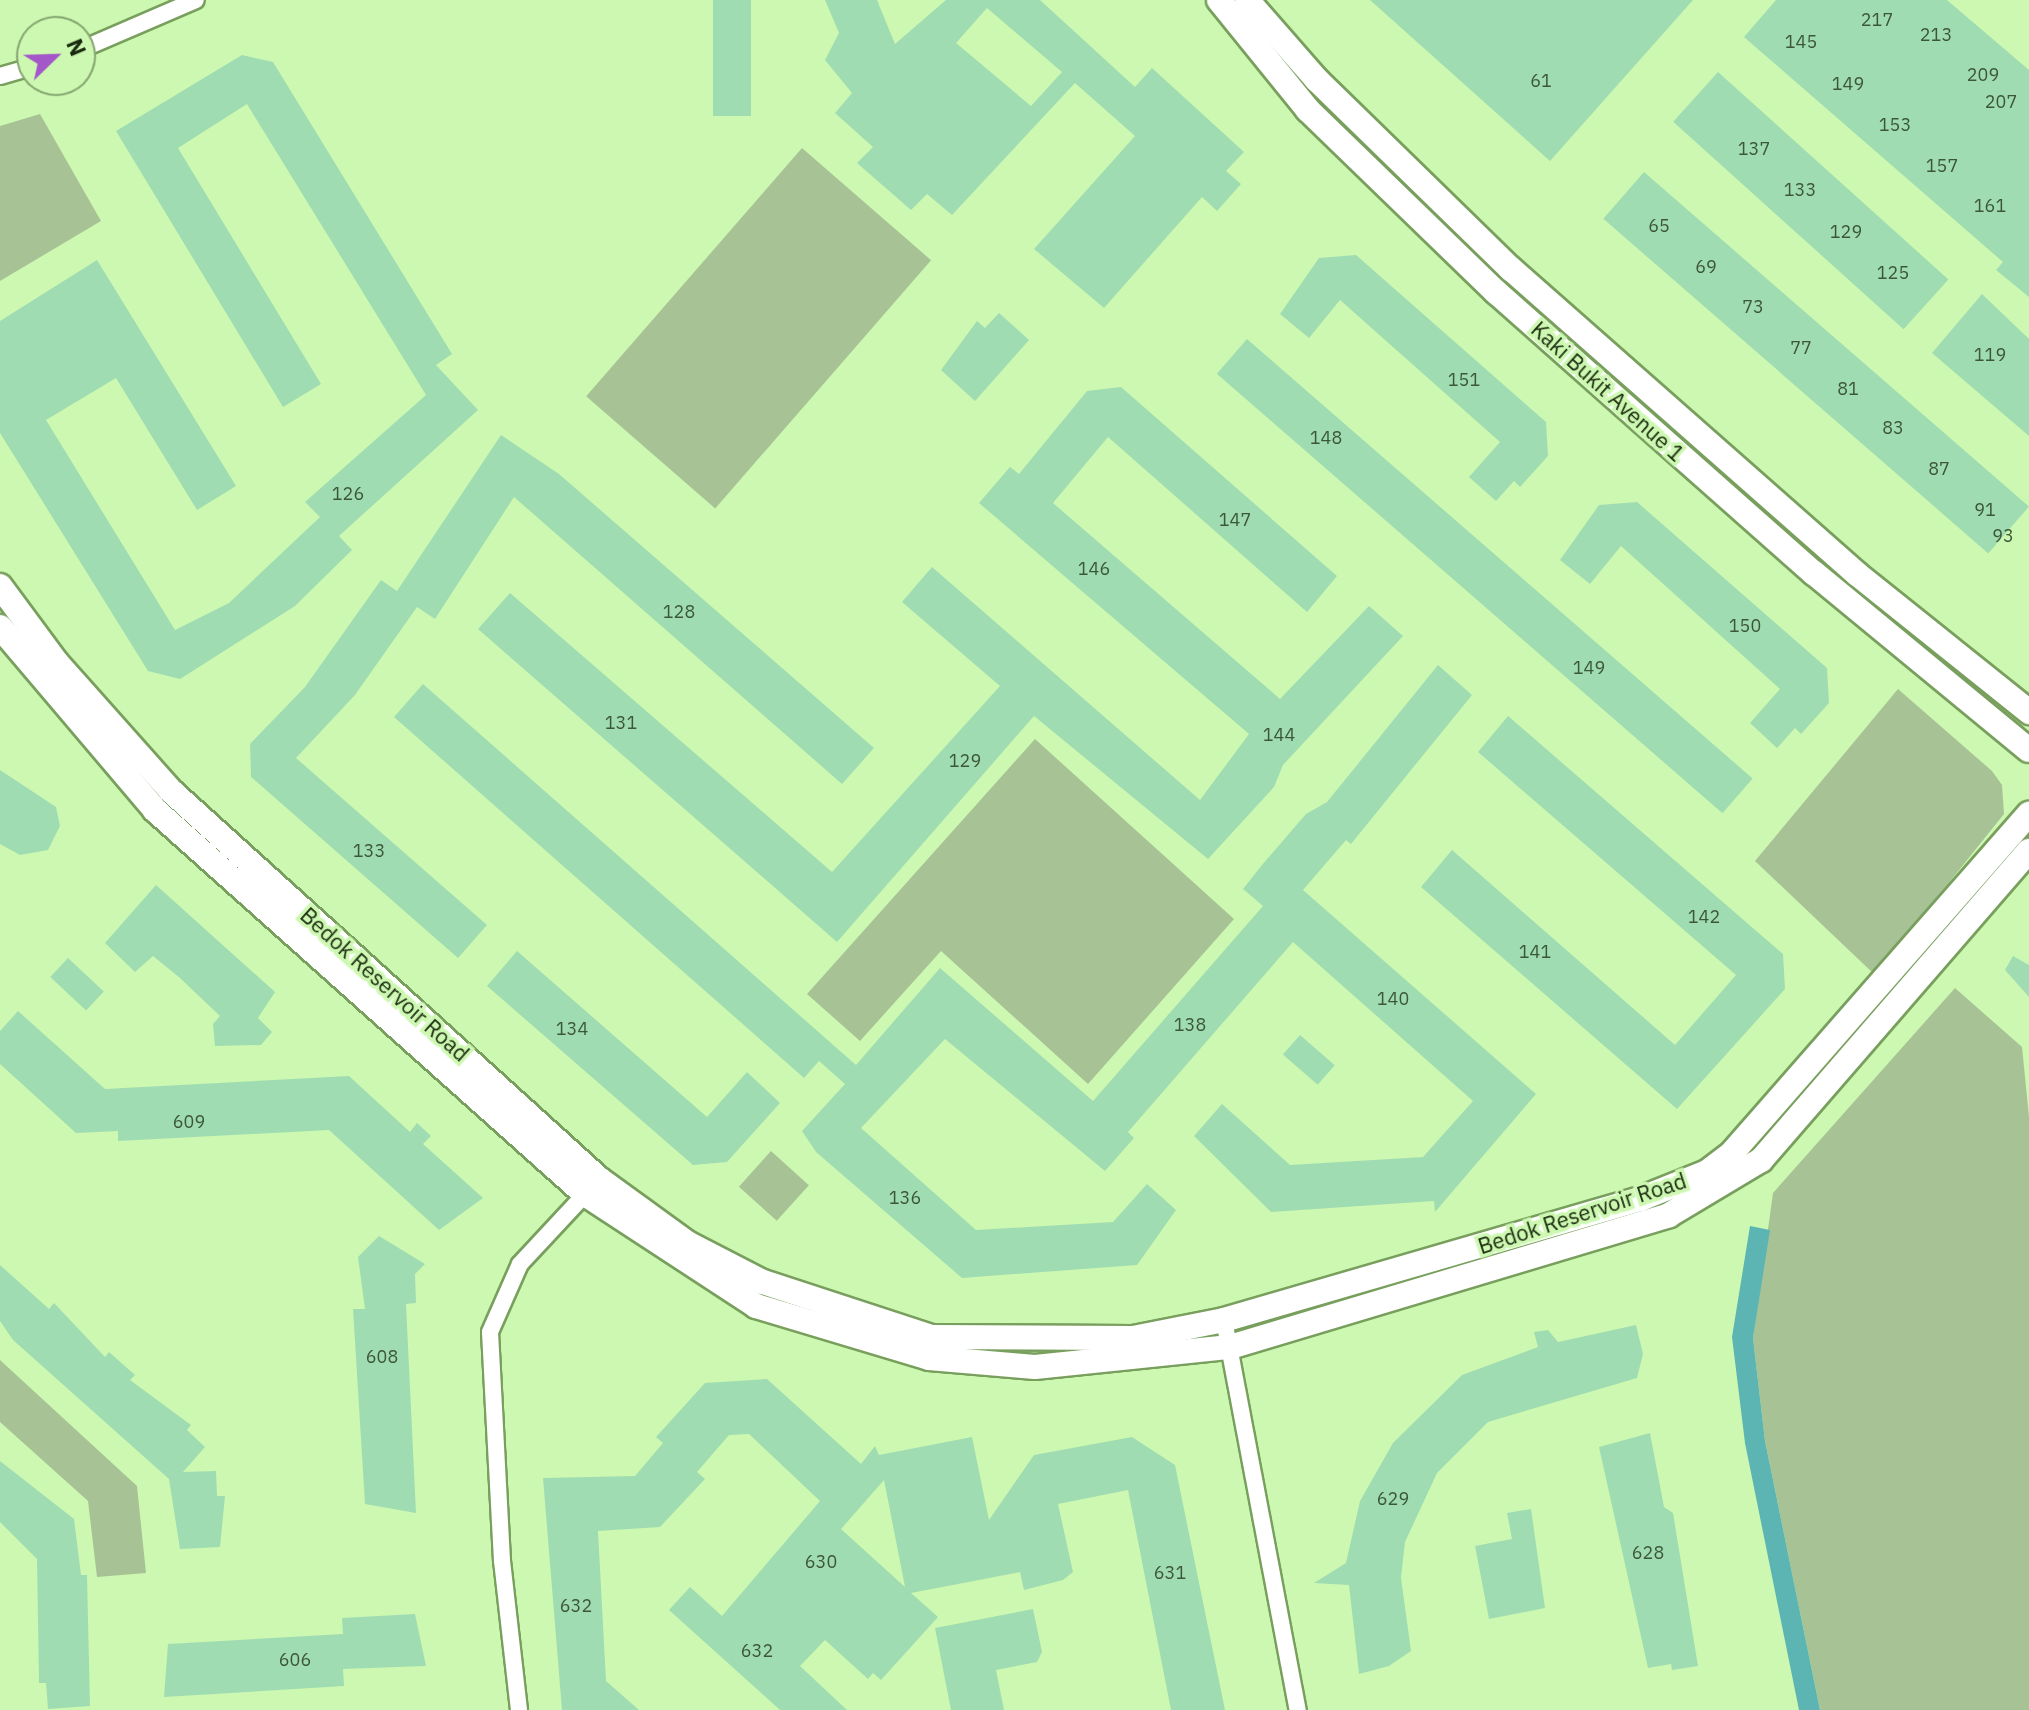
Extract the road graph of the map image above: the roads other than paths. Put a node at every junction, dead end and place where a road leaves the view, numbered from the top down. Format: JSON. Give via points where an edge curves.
{"nodes":[{"id":1,"x":196,"y":0,"type":"edge"},
{"id":2,"x":1219,"y":0,"type":"edge"},
{"id":3,"x":1247,"y":0,"type":"edge"},
{"id":4,"x":96,"y":43,"type":"edge"},
{"id":5,"x":0,"y":586,"type":"edge"},
{"id":6,"x":0,"y":627,"type":"edge"},
{"id":7,"x":2029,"y":712,"type":"edge"},
{"id":8,"x":2029,"y":750,"type":"edge"},
{"id":9,"x":163,"y":800,"type":"junction"},
{"id":10,"x":2029,"y":814,"type":"edge"},
{"id":11,"x":2028,"y":853,"type":"edge"},
{"id":12,"x":592,"y":1186,"type":"junction"},
{"id":13,"x":1224,"y":1320,"type":"junction"},
{"id":14,"x":1230,"y":1347,"type":"junction"},
{"id":15,"x":519,"y":1710,"type":"edge"},
{"id":16,"x":1298,"y":1710,"type":"edge"}],
"edges":[{"from":1,"to":4,"type":"street"},
{"from":2,"to":8,"type":"main road","name":"Kaki Bukit Avenue 1","via":[[1308,110],[1496,292],[1814,573]]},
{"from":3,"to":7,"type":"main road","name":"Kaki Bukit Avenue 1","via":[[1317,80],[1511,269],[1857,574]]},
{"from":5,"to":9,"type":"main road","name":"Bedok Reservoir Road"},
{"from":6,"to":9,"type":"main road","name":"Bedok Reservoir Road"},
{"from":9,"to":12,"type":"main road","name":"Bedok Reservoir Road"},
{"from":10,"to":13,"type":"main road","name":"Bedok Reservoir Road","via":[[1732,1153],[1707,1172],[1640,1199]]},
{"from":11,"to":14,"type":"main road","name":"Bedok Reservoir Road","via":[[1781,1138],[1730,1183],[1669,1215]]},
{"from":12,"to":13,"type":"main road","name":"Bedok Reservoir Road","via":[[763,1282],[931,1337],[1133,1338]]},
{"from":12,"to":14,"type":"main road","name":"Bedok Reservoir Road","via":[[756,1306],[929,1358],[1035,1367]]},
{"from":12,"to":15,"type":"street","via":[[520,1264],[490,1332],[502,1561]]},
{"from":13,"to":14,"type":"street"},
{"from":14,"to":16,"type":"street"}]}
